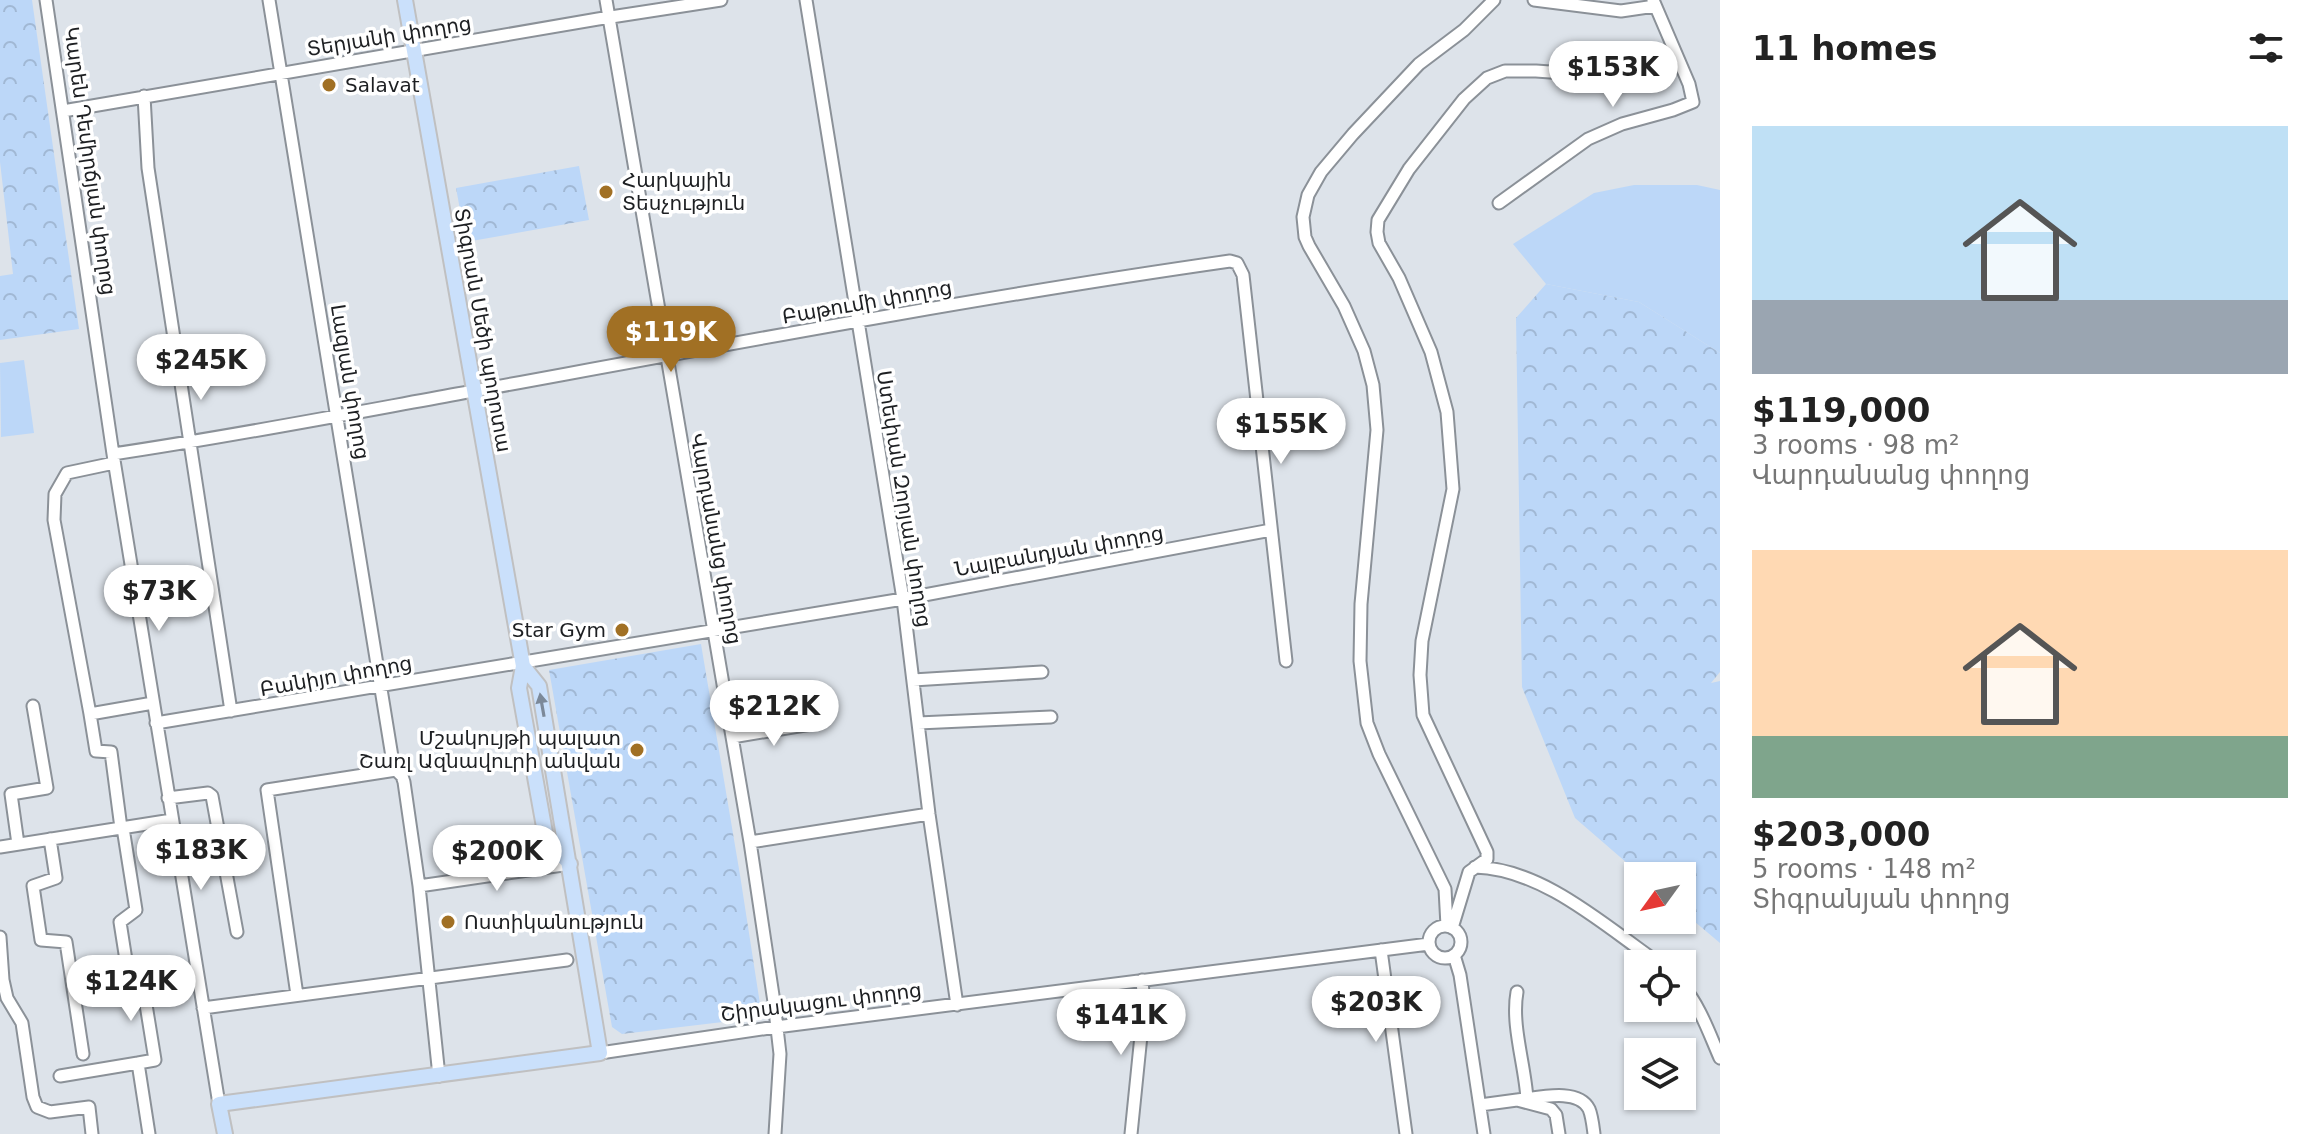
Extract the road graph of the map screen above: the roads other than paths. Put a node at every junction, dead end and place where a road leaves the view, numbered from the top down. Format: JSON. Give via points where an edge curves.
{"nodes":[{"id":1,"x":46,"y":0,"type":"edge"},
{"id":2,"x":269,"y":0,"type":"edge"},
{"id":3,"x":405,"y":0,"type":"edge"},
{"id":4,"x":606,"y":0,"type":"edge"},
{"id":5,"x":721,"y":0,"type":"edge"},
{"id":6,"x":806,"y":0,"type":"edge"},
{"id":7,"x":1494,"y":0,"type":"edge"},
{"id":8,"x":1534,"y":0,"type":"edge"},
{"id":9,"x":1654,"y":3,"type":"edge"},
{"id":10,"x":609,"y":17,"type":"junction"},
{"id":11,"x":414,"y":51,"type":"junction"},
{"id":12,"x":282,"y":72,"type":"junction"},
{"id":13,"x":1623,"y":82,"type":"dead end"},
{"id":14,"x":144,"y":96,"type":"junction"},
{"id":15,"x":63,"y":111,"type":"junction"},
{"id":16,"x":1499,"y":203,"type":"dead end"},
{"id":17,"x":858,"y":322,"type":"junction"},
{"id":18,"x":666,"y":357,"type":"junction"},
{"id":19,"x":474,"y":391,"type":"junction"},
{"id":20,"x":338,"y":416,"type":"junction"},
{"id":21,"x":190,"y":442,"type":"junction"},
{"id":22,"x":113,"y":458,"type":"junction"},
{"id":23,"x":1271,"y":530,"type":"junction"},
{"id":24,"x":903,"y":599,"type":"junction"},
{"id":25,"x":714,"y":629,"type":"junction"},
{"id":26,"x":1286,"y":661,"type":"dead end"},
{"id":27,"x":522,"y":664,"type":"junction"},
{"id":28,"x":1042,"y":672,"type":"dead end"},
{"id":29,"x":913,"y":680,"type":"junction"},
{"id":30,"x":381,"y":687,"type":"junction"},
{"id":31,"x":153,"y":703,"type":"junction"},
{"id":32,"x":33,"y":706,"type":"dead end"},
{"id":33,"x":231,"y":711,"type":"junction"},
{"id":34,"x":90,"y":714,"type":"junction"},
{"id":35,"x":1051,"y":717,"type":"dead end"},
{"id":36,"x":156,"y":723,"type":"junction"},
{"id":37,"x":918,"y":723,"type":"junction"},
{"id":38,"x":811,"y":724,"type":"dead end"},
{"id":39,"x":732,"y":737,"type":"junction"},
{"id":40,"x":394,"y":769,"type":"junction"},
{"id":41,"x":168,"y":798,"type":"junction"},
{"id":42,"x":929,"y":814,"type":"junction"},
{"id":43,"x":172,"y":820,"type":"junction"},
{"id":44,"x":122,"y":828,"type":"junction"},
{"id":45,"x":50,"y":839,"type":"junction"},
{"id":46,"x":750,"y":842,"type":"junction"},
{"id":47,"x":18,"y":844,"type":"junction"},
{"id":48,"x":0,"y":847,"type":"edge"},
{"id":49,"x":570,"y":864,"type":"junction"},
{"id":50,"x":1475,"y":867,"type":"junction"},
{"id":51,"x":419,"y":886,"type":"junction"},
{"id":52,"x":1450,"y":927,"type":"junction"},
{"id":53,"x":237,"y":932,"type":"dead end"},
{"id":54,"x":0,"y":937,"type":"edge"},
{"id":55,"x":1429,"y":944,"type":"junction"},
{"id":56,"x":1381,"y":950,"type":"junction"},
{"id":57,"x":1641,"y":950,"type":"edge"},
{"id":58,"x":1454,"y":955,"type":"junction"},
{"id":59,"x":567,"y":960,"type":"dead end"},
{"id":60,"x":196,"y":970,"type":"junction"},
{"id":61,"x":429,"y":978,"type":"junction"},
{"id":62,"x":142,"y":980,"type":"junction"},
{"id":63,"x":1142,"y":980,"type":"junction"},
{"id":64,"x":1517,"y":992,"type":"dead end"},
{"id":65,"x":297,"y":995,"type":"junction"},
{"id":66,"x":1696,"y":1004,"type":"edge"},
{"id":67,"x":957,"y":1005,"type":"junction"},
{"id":68,"x":203,"y":1008,"type":"junction"},
{"id":69,"x":776,"y":1027,"type":"junction"},
{"id":70,"x":600,"y":1053,"type":"junction"},
{"id":71,"x":83,"y":1054,"type":"dead end"},
{"id":72,"x":1720,"y":1058,"type":"edge"},
{"id":73,"x":138,"y":1063,"type":"junction"},
{"id":74,"x":60,"y":1076,"type":"dead end"},
{"id":75,"x":439,"y":1076,"type":"junction"},
{"id":76,"x":1522,"y":1100,"type":"junction"},
{"id":77,"x":219,"y":1104,"type":"junction"},
{"id":78,"x":1480,"y":1105,"type":"junction"},
{"id":79,"x":92,"y":1134,"type":"edge"},
{"id":80,"x":149,"y":1134,"type":"edge"},
{"id":81,"x":225,"y":1134,"type":"edge"},
{"id":82,"x":775,"y":1134,"type":"edge"},
{"id":83,"x":1131,"y":1134,"type":"edge"},
{"id":84,"x":1406,"y":1134,"type":"edge"},
{"id":85,"x":1484,"y":1134,"type":"edge"},
{"id":86,"x":1559,"y":1134,"type":"edge"},
{"id":87,"x":1594,"y":1134,"type":"edge"}],
"edges":[{"from":1,"to":15,"type":"street","name":"Կարեն Դեմիրճյան փողոց"},
{"from":2,"to":12,"type":"street","name":"Լազյան փողոց"},
{"from":3,"to":11,"type":"main road","name":"Տիգրան Մեծի պողոտա"},
{"from":4,"to":10,"type":"street","name":"Վարդանանց փողոց"},
{"from":5,"to":10,"type":"street","name":"Տերյանի փողոց"},
{"from":6,"to":17,"type":"street","name":"Ստեփան Զորյան փողոց"},
{"from":7,"to":52,"type":"street","via":[[1419,64],[1353,134],[1321,172],[1303,217],[1305,237],[1344,306],[1373,385],[1377,430],[1361,604],[1367,723],[1445,889]]},
{"from":8,"to":9,"type":"street","via":[[1621,11]]},
{"from":9,"to":16,"type":"street","via":[[1693,102],[1588,139]]},
{"from":10,"to":11,"type":"street","name":"Տերյանի փողոց"},
{"from":10,"to":18,"type":"street","name":"Վարդանանց փողոց"},
{"from":11,"to":12,"type":"street","name":"Տերյանի փողոց"},
{"from":11,"to":19,"type":"main road","name":"Տիգրան Մեծի պողոտա"},
{"from":12,"to":14,"type":"street","name":"Տերյանի փողոց"},
{"from":12,"to":20,"type":"street","name":"Լազյան փողոց"},
{"from":13,"to":50,"type":"street","via":[[1536,71],[1505,71],[1487,78],[1409,169],[1378,220],[1379,243],[1431,352],[1447,412],[1453,489],[1422,641],[1421,696],[1427,727],[1487,852],[1487,859]]},
{"from":14,"to":15,"type":"street","name":"Տերյանի փողոց"},
{"from":14,"to":21,"type":"street","via":[[148,168]]},
{"from":15,"to":22,"type":"street","name":"Կարեն Դեմիրճյան փողոց"},
{"from":17,"to":18,"type":"street","name":"Բաթումի փողոց"},
{"from":17,"to":23,"type":"street","name":"Բաթումի փողոց","via":[[1114,278],[1237,263],[1243,275]]},
{"from":17,"to":24,"type":"street","name":"Ստեփան Զորյան փողոց"},
{"from":18,"to":19,"type":"street","name":"Բաթումի փողոց"},
{"from":18,"to":25,"type":"street","name":"Վարդանանց փողոց"},
{"from":19,"to":20,"type":"street","name":"Բաթումի փողոց"},
{"from":19,"to":27,"type":"main road","name":"Տիգրան Մեծի պողոտա"},
{"from":20,"to":21,"type":"street","name":"Բաթումի փողոց"},
{"from":20,"to":30,"type":"street","name":"Լազյան փողոց"},
{"from":21,"to":22,"type":"street","name":"Բաթումի փողոց"},
{"from":21,"to":33,"type":"street"},
{"from":22,"to":31,"type":"street","name":"Կարեն Դեմիրճյան փողոց"},
{"from":22,"to":34,"type":"street","name":"Բաթումի փողոց","via":[[67,473],[55,494],[54,520]]},
{"from":23,"to":24,"type":"street","name":"Նալբանդյան փողոց"},
{"from":23,"to":26,"type":"street"},
{"from":24,"to":25,"type":"street","name":"Նալբանդյան փողոց"},
{"from":24,"to":29,"type":"street","name":"Ստեփան Զորյան փողոց"},
{"from":25,"to":27,"type":"street","name":"Նալբանդյան փողոց"},
{"from":25,"to":39,"type":"street","name":"Վարդանանց փողոց"},
{"from":27,"to":30,"type":"street","name":"Բանիյո փողոց"},
{"from":27,"to":49,"type":"main road","name":"Տիգրան Մեծի պողոտա","via":[[519,688],[546,838]]},
{"from":28,"to":29,"type":"street"},
{"from":29,"to":37,"type":"street","name":"Ստեփան Զորյան փողոց"},
{"from":30,"to":33,"type":"street","name":"Բանիյո փողոց"},
{"from":30,"to":40,"type":"street","name":"Լազյան փողոց"},
{"from":31,"to":34,"type":"street"},
{"from":31,"to":36,"type":"street","name":"Կարեն Դեմիրճյան փողոց"},
{"from":32,"to":47,"type":"street","via":[[47,788],[11,794]]},
{"from":33,"to":36,"type":"street","name":"Բանիյո փողոց"},
{"from":34,"to":44,"type":"street","name":"Բաթումի փողոց","via":[[96,751],[111,752]]},
{"from":35,"to":37,"type":"street"},
{"from":36,"to":41,"type":"street","name":"Կարեն Դեմիրճյան փողոց"},
{"from":37,"to":42,"type":"street","name":"Ստեփան Զորյան փողոց"},
{"from":38,"to":39,"type":"street"},
{"from":39,"to":46,"type":"street","name":"Վարդանանց փողոց"},
{"from":40,"to":51,"type":"street","name":"Լազյան փողոց","via":[[404,782]]},
{"from":40,"to":65,"type":"street","via":[[267,790]]},
{"from":41,"to":43,"type":"street","name":"Կարեն Դեմիրճյան փողոց"},
{"from":41,"to":53,"type":"street","via":[[212,796]]},
{"from":42,"to":46,"type":"street"},
{"from":42,"to":67,"type":"street","name":"Ստեփան Զորյան փողոց"},
{"from":43,"to":44,"type":"street"},
{"from":43,"to":60,"type":"street","name":"Կարեն Դեմիրճյան փողոց"},
{"from":44,"to":45,"type":"street"},
{"from":44,"to":62,"type":"street","via":[[136,910],[120,922],[128,973],[133,981]]},
{"from":45,"to":47,"type":"street"},
{"from":45,"to":71,"type":"street","via":[[56,878],[33,886],[41,940],[66,942]]},
{"from":46,"to":69,"type":"street","name":"Վարդանանց փողոց"},
{"from":47,"to":48,"type":"street"},
{"from":49,"to":51,"type":"street"},
{"from":49,"to":70,"type":"main road"},
{"from":50,"to":52,"type":"street"},
{"from":50,"to":57,"type":"street","via":[[1526,878],[1599,918]]},
{"from":51,"to":61,"type":"street","name":"Լազյան փողոց"},
{"from":52,"to":55,"type":"street","via":[[1434,931]]},
{"from":52,"to":58,"type":"street","via":[[1461,942]]},
{"from":54,"to":79,"type":"street","via":[[3,980],[22,1023],[37,1107],[50,1112],[89,1107]]},
{"from":55,"to":56,"type":"street","name":"Շիրակացու փողոց"},
{"from":55,"to":58,"type":"street","via":[[1439,956]]},
{"from":56,"to":63,"type":"street","name":"Շիրակացու փողոց"},
{"from":56,"to":84,"type":"street"},
{"from":58,"to":78,"type":"street"},
{"from":59,"to":61,"type":"street"},
{"from":60,"to":62,"type":"street"},
{"from":60,"to":68,"type":"street","name":"Կարեն Դեմիրճյան փողոց"},
{"from":61,"to":65,"type":"street"},
{"from":61,"to":75,"type":"street","name":"Լազյան փողոց"},
{"from":62,"to":73,"type":"street","via":[[155,1060]]},
{"from":63,"to":67,"type":"street","name":"Շիրակացու փողոց"},
{"from":63,"to":83,"type":"street"},
{"from":64,"to":76,"type":"street","via":[[1514,1008],[1525,1071]]},
{"from":65,"to":68,"type":"street"},
{"from":66,"to":72,"type":"street"},
{"from":67,"to":69,"type":"street","name":"Շիրակացու փողոց"},
{"from":68,"to":77,"type":"street","name":"Կարեն Դեմիրճյան փողոց"},
{"from":69,"to":70,"type":"street","name":"Շիրակացու փողոց"},
{"from":69,"to":82,"type":"street","name":"Վարդանանց փողոց","via":[[780,1054]]},
{"from":70,"to":75,"type":"main road","name":"Շիրակացու փողոց"},
{"from":73,"to":74,"type":"street"},
{"from":73,"to":80,"type":"street"},
{"from":75,"to":77,"type":"main road","name":"Շիրակացու փողոց"},
{"from":76,"to":78,"type":"street"},
{"from":76,"to":86,"type":"street","via":[[1555,1111]]},
{"from":76,"to":87,"type":"street","via":[[1578,1098],[1588,1106]]},
{"from":77,"to":81,"type":"main road","name":"Կարեն Դեմիրճյան փողոց"},
{"from":78,"to":85,"type":"street"}]}
